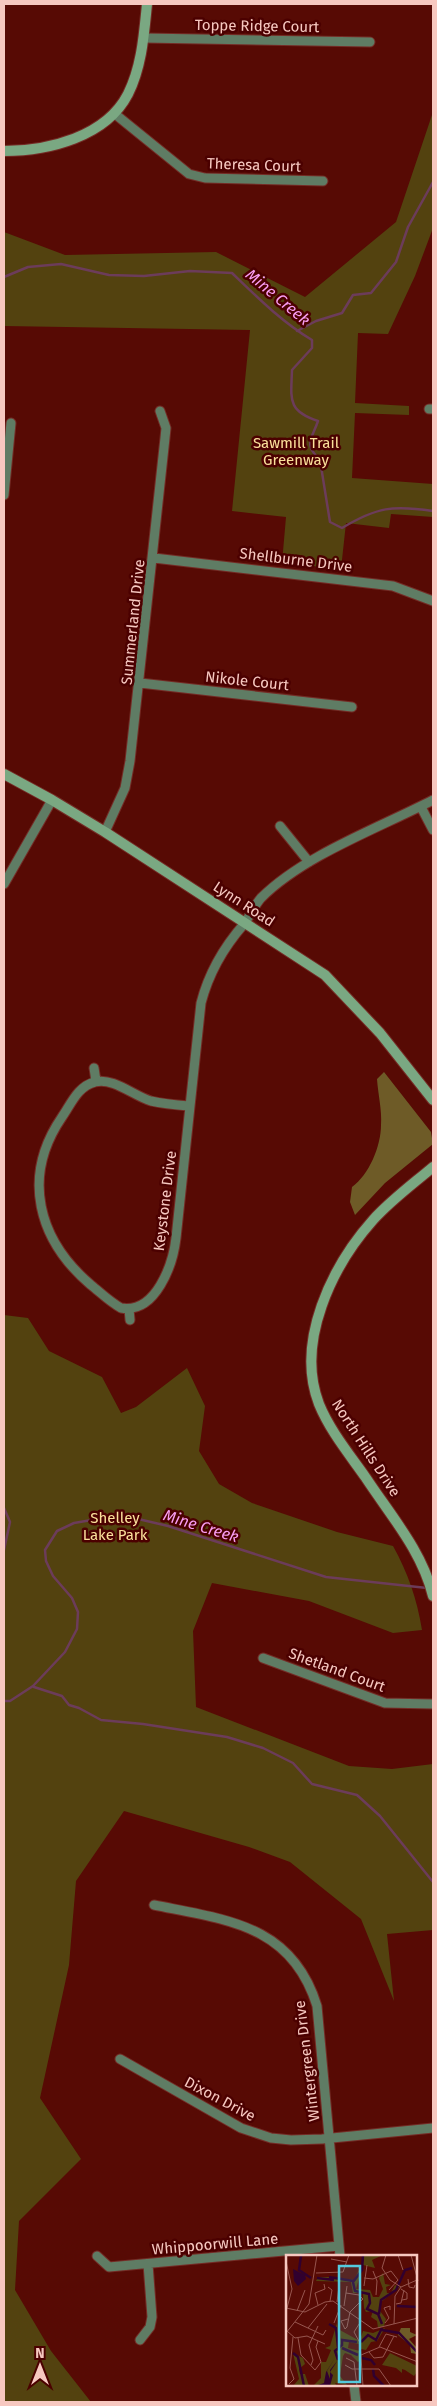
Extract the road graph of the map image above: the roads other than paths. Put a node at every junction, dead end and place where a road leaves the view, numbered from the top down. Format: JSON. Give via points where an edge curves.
{"nodes":[{"id":1,"x":147,"y":4,"type":"edge"},
{"id":2,"x":144,"y":38,"type":"junction"},
{"id":3,"x":370,"y":42,"type":"dead end"},
{"id":4,"x":115,"y":114,"type":"junction"},
{"id":5,"x":4,"y":150,"type":"edge"},
{"id":6,"x":323,"y":181,"type":"dead end"},
{"id":7,"x":160,"y":411,"type":"dead end"},
{"id":8,"x":11,"y":423,"type":"dead end"},
{"id":9,"x":4,"y":496,"type":"edge"},
{"id":10,"x":154,"y":558,"type":"junction"},
{"id":11,"x":433,"y":601,"type":"edge"},
{"id":12,"x":140,"y":683,"type":"junction"},
{"id":13,"x":352,"y":707,"type":"dead end"},
{"id":14,"x":4,"y":774,"type":"edge"},
{"id":15,"x":52,"y":800,"type":"junction"},
{"id":16,"x":433,"y":800,"type":"edge"},
{"id":17,"x":421,"y":807,"type":"junction"},
{"id":18,"x":280,"y":826,"type":"dead end"},
{"id":19,"x":433,"y":830,"type":"edge"},
{"id":20,"x":105,"y":832,"type":"junction"},
{"id":21,"x":309,"y":862,"type":"junction"},
{"id":22,"x":4,"y":884,"type":"edge"},
{"id":23,"x":244,"y":923,"type":"junction"},
{"id":24,"x":94,"y":1068,"type":"dead end"},
{"id":25,"x":96,"y":1082,"type":"junction"},
{"id":26,"x":433,"y":1100,"type":"edge"},
{"id":27,"x":189,"y":1106,"type":"junction"},
{"id":28,"x":433,"y":1167,"type":"edge"},
{"id":29,"x":129,"y":1310,"type":"junction"},
{"id":30,"x":130,"y":1320,"type":"dead end"},
{"id":31,"x":433,"y":1596,"type":"edge"},
{"id":32,"x":263,"y":1658,"type":"dead end"},
{"id":33,"x":433,"y":1704,"type":"edge"},
{"id":34,"x":154,"y":1906,"type":"dead end"},
{"id":35,"x":120,"y":2059,"type":"dead end"},
{"id":36,"x":433,"y":2128,"type":"edge"},
{"id":37,"x":330,"y":2138,"type":"junction"},
{"id":38,"x":339,"y":2246,"type":"junction"},
{"id":39,"x":340,"y":2255,"type":"edge"},
{"id":40,"x":98,"y":2256,"type":"dead end"},
{"id":41,"x":148,"y":2264,"type":"junction"},
{"id":42,"x":140,"y":2340,"type":"dead end"},
{"id":43,"x":354,"y":2386,"type":"edge"},
{"id":44,"x":356,"y":2402,"type":"edge"}],
"edges":[{"from":1,"to":2,"type":"main road"},
{"from":2,"to":3,"type":"street","name":"Toppe Ridge Court"},
{"from":2,"to":4,"type":"main road","via":[[128,94]]},
{"from":4,"to":5,"type":"main road","via":[[70,141],[41,148]]},
{"from":4,"to":6,"type":"street","name":"Theresa Court","via":[[189,174],[204,178]]},
{"from":7,"to":10,"type":"street","name":"Summerland Drive","via":[[166,438]]},
{"from":8,"to":9,"type":"street"},
{"from":10,"to":11,"type":"street","name":"Shellburne Drive","via":[[393,586]]},
{"from":10,"to":12,"type":"street","name":"Summerland Drive"},
{"from":12,"to":13,"type":"street","name":"Nikole Court"},
{"from":12,"to":20,"type":"street","name":"Summerland Drive","via":[[124,788]]},
{"from":14,"to":15,"type":"main road","name":"Lynn Road"},
{"from":15,"to":20,"type":"main road","name":"Lynn Road"},
{"from":15,"to":22,"type":"street"},
{"from":16,"to":17,"type":"street"},
{"from":17,"to":19,"type":"street"},
{"from":17,"to":21,"type":"street"},
{"from":18,"to":21,"type":"street"},
{"from":20,"to":23,"type":"main road","name":"Lynn Road"},
{"from":21,"to":23,"type":"street","via":[[260,900]]},
{"from":23,"to":26,"type":"main road","name":"Lynn Road","via":[[325,975],[380,1033]]},
{"from":23,"to":27,"type":"street","name":"Keystone Drive","via":[[220,955],[205,986]]},
{"from":24,"to":25,"type":"street"},
{"from":25,"to":27,"type":"street","via":[[106,1081],[151,1101]]},
{"from":25,"to":29,"type":"street","via":[[75,1096],[51,1134],[43,1154],[39,1199],[50,1237],[59,1252],[107,1299]]},
{"from":27,"to":29,"type":"street","name":"Keystone Drive","via":[[175,1246],[169,1270],[152,1296]]},
{"from":28,"to":31,"type":"main road","name":"North Hills Drive","via":[[374,1219],[345,1258],[320,1316],[313,1344],[312,1367],[319,1404],[328,1422],[404,1532],[424,1570]]},
{"from":29,"to":30,"type":"street"},
{"from":32,"to":33,"type":"street","name":"Shetland Court","via":[[385,1703]]},
{"from":34,"to":37,"type":"street","name":"Wintergreen Drive","via":[[263,1933],[296,1962],[311,1987],[317,2006]]},
{"from":35,"to":37,"type":"street","name":"Dixon Drive","via":[[242,2128],[271,2138]]},
{"from":36,"to":37,"type":"street","name":"Dixon Drive"},
{"from":37,"to":38,"type":"street","name":"Wintergreen Drive"},
{"from":38,"to":39,"type":"street","name":"Wintergreen Drive"},
{"from":38,"to":41,"type":"street","name":"Whippoorwill Lane"},
{"from":40,"to":41,"type":"street","name":"Whippoorwill Lane","via":[[109,2267]]},
{"from":41,"to":42,"type":"street","via":[[152,2317],[150,2327]]},
{"from":43,"to":44,"type":"street"}]}
